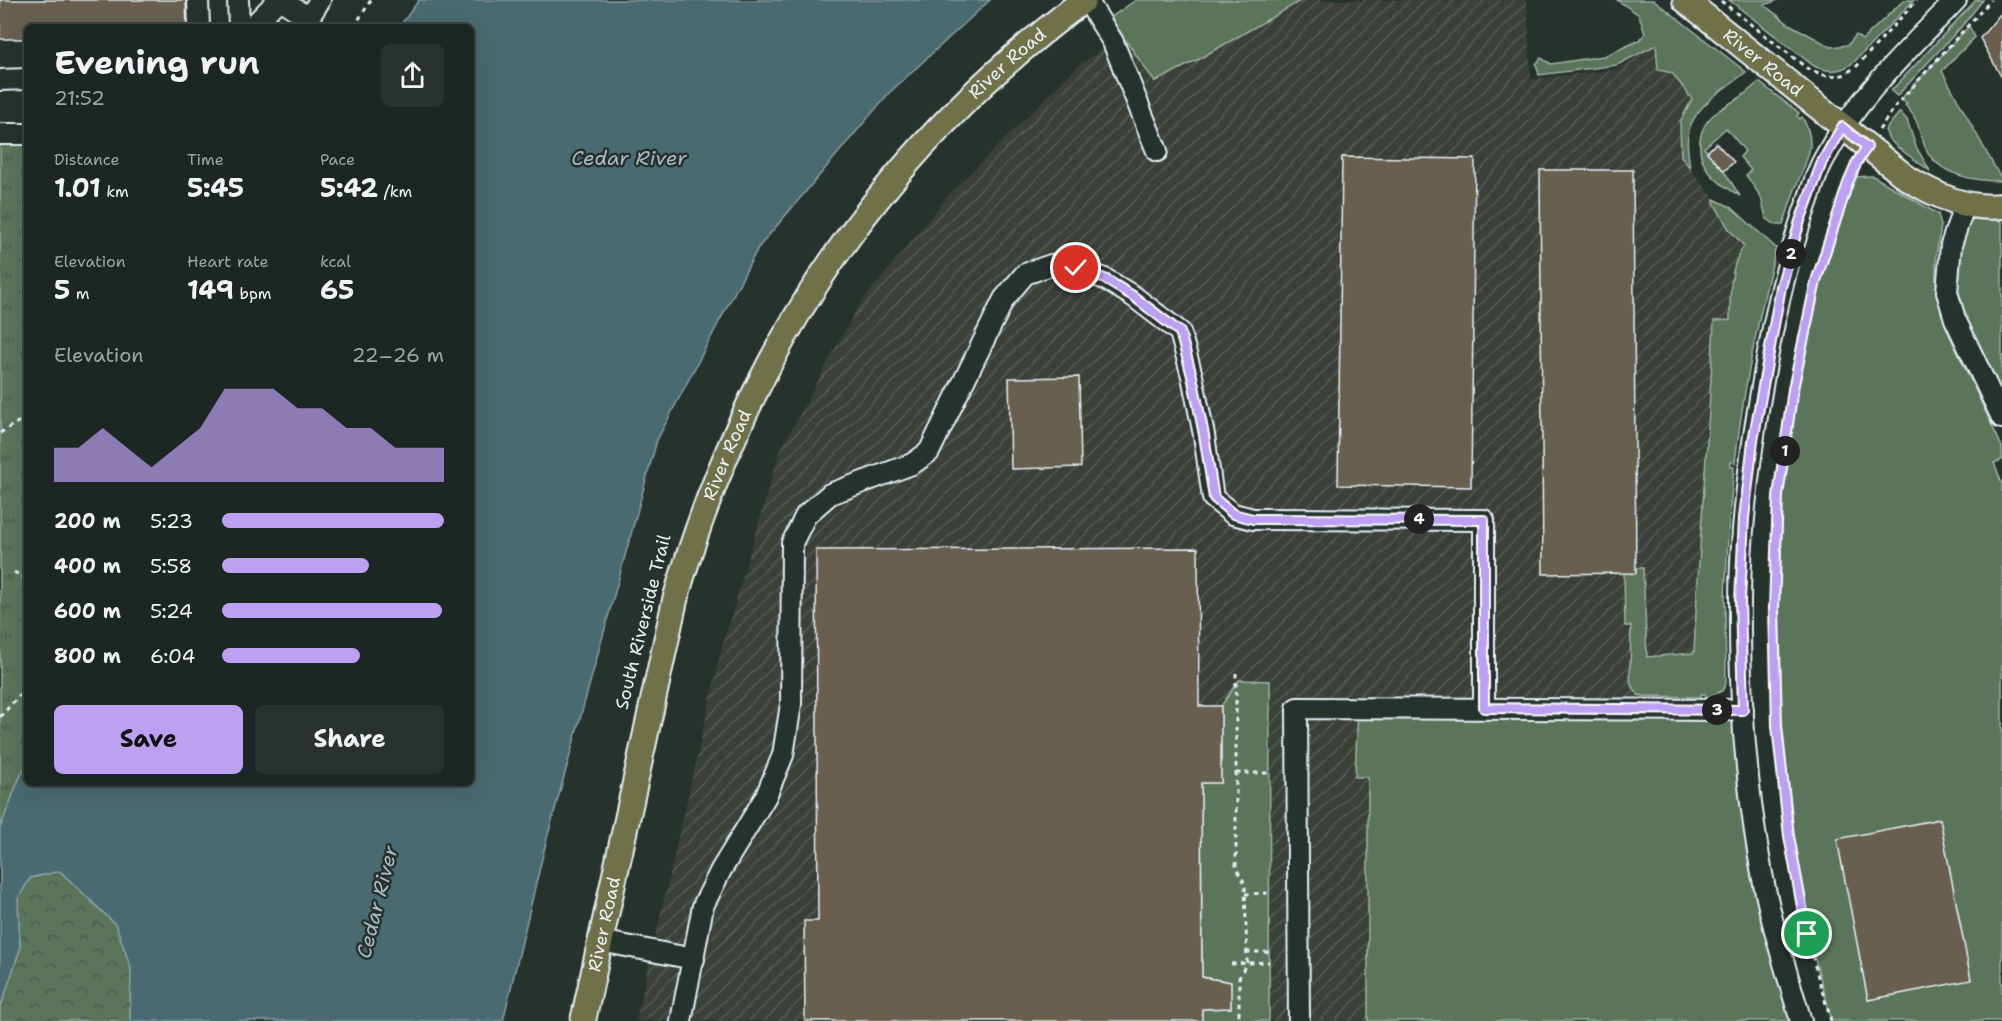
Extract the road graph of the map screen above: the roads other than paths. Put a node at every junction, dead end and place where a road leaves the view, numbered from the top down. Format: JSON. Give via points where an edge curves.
{"nodes":[{"id":1,"x":198,"y":0,"type":"edge"},
{"id":2,"x":238,"y":0,"type":"edge"},
{"id":3,"x":280,"y":0,"type":"edge"},
{"id":4,"x":320,"y":0,"type":"edge"},
{"id":5,"x":1086,"y":0,"type":"edge"},
{"id":6,"x":1684,"y":0,"type":"edge"},
{"id":7,"x":1953,"y":1,"type":"edge"},
{"id":8,"x":306,"y":22,"type":"edge"},
{"id":9,"x":199,"y":24,"type":"edge"},
{"id":10,"x":239,"y":24,"type":"edge"},
{"id":11,"x":255,"y":24,"type":"edge"},
{"id":12,"x":0,"y":80,"type":"edge"},
{"id":13,"x":24,"y":80,"type":"edge"},
{"id":14,"x":1842,"y":127,"type":"junction"},
{"id":15,"x":0,"y":134,"type":"edge"},
{"id":16,"x":24,"y":134,"type":"edge"},
{"id":17,"x":1157,"y":151,"type":"dead end"},
{"id":18,"x":1965,"y":204,"type":"junction"},
{"id":19,"x":2002,"y":206,"type":"edge"},
{"id":20,"x":2002,"y":418,"type":"edge"},
{"id":21,"x":1484,"y":708,"type":"junction"},
{"id":22,"x":1743,"y":710,"type":"junction"},
{"id":23,"x":600,"y":941,"type":"junction"},
{"id":24,"x":694,"y":959,"type":"junction"},
{"id":25,"x":583,"y":1021,"type":"edge"},
{"id":26,"x":681,"y":1021,"type":"edge"},
{"id":27,"x":1299,"y":1021,"type":"edge"},
{"id":28,"x":1801,"y":1021,"type":"edge"}],
"edges":[{"from":1,"to":9,"type":"street"},
{"from":2,"to":10,"type":"street"},
{"from":3,"to":8,"type":"street"},
{"from":3,"to":11,"type":"street"},
{"from":4,"to":8,"type":"street"},
{"from":5,"to":17,"type":"street","via":[[1113,42]]},
{"from":5,"to":23,"type":"main road","name":"River Road","via":[[998,70],[895,177],[813,288],[756,387],[710,491],[675,600]]},
{"from":6,"to":14,"type":"main road","name":"River Road"},
{"from":7,"to":14,"type":"street"},
{"from":12,"to":13,"type":"street"},
{"from":14,"to":18,"type":"main road","name":"River Road","via":[[1907,178],[1931,193]]},
{"from":14,"to":22,"type":"street","via":[[1822,162],[1800,221],[1781,287],[1757,420],[1744,518],[1740,601]]},
{"from":15,"to":16,"type":"street"},
{"from":18,"to":19,"type":"main road","name":"River Road"},
{"from":18,"to":20,"type":"street","via":[[1951,246],[1947,292],[1955,319]]},
{"from":21,"to":22,"type":"street"},
{"from":21,"to":24,"type":"street","via":[[1484,520],[1253,519],[1233,514],[1214,498],[1180,332],[1105,279],[1076,268],[1051,265],[1025,274],[1004,299],[929,452],[912,464],[830,494],[806,515],[792,543],[791,704],[783,755],[766,796],[703,906]]},
{"from":21,"to":27,"type":"street","via":[[1297,708]]},
{"from":22,"to":28,"type":"street","via":[[1759,859]]},
{"from":23,"to":24,"type":"street"},
{"from":23,"to":25,"type":"main road","name":"River Road"},
{"from":24,"to":26,"type":"street"}]}
